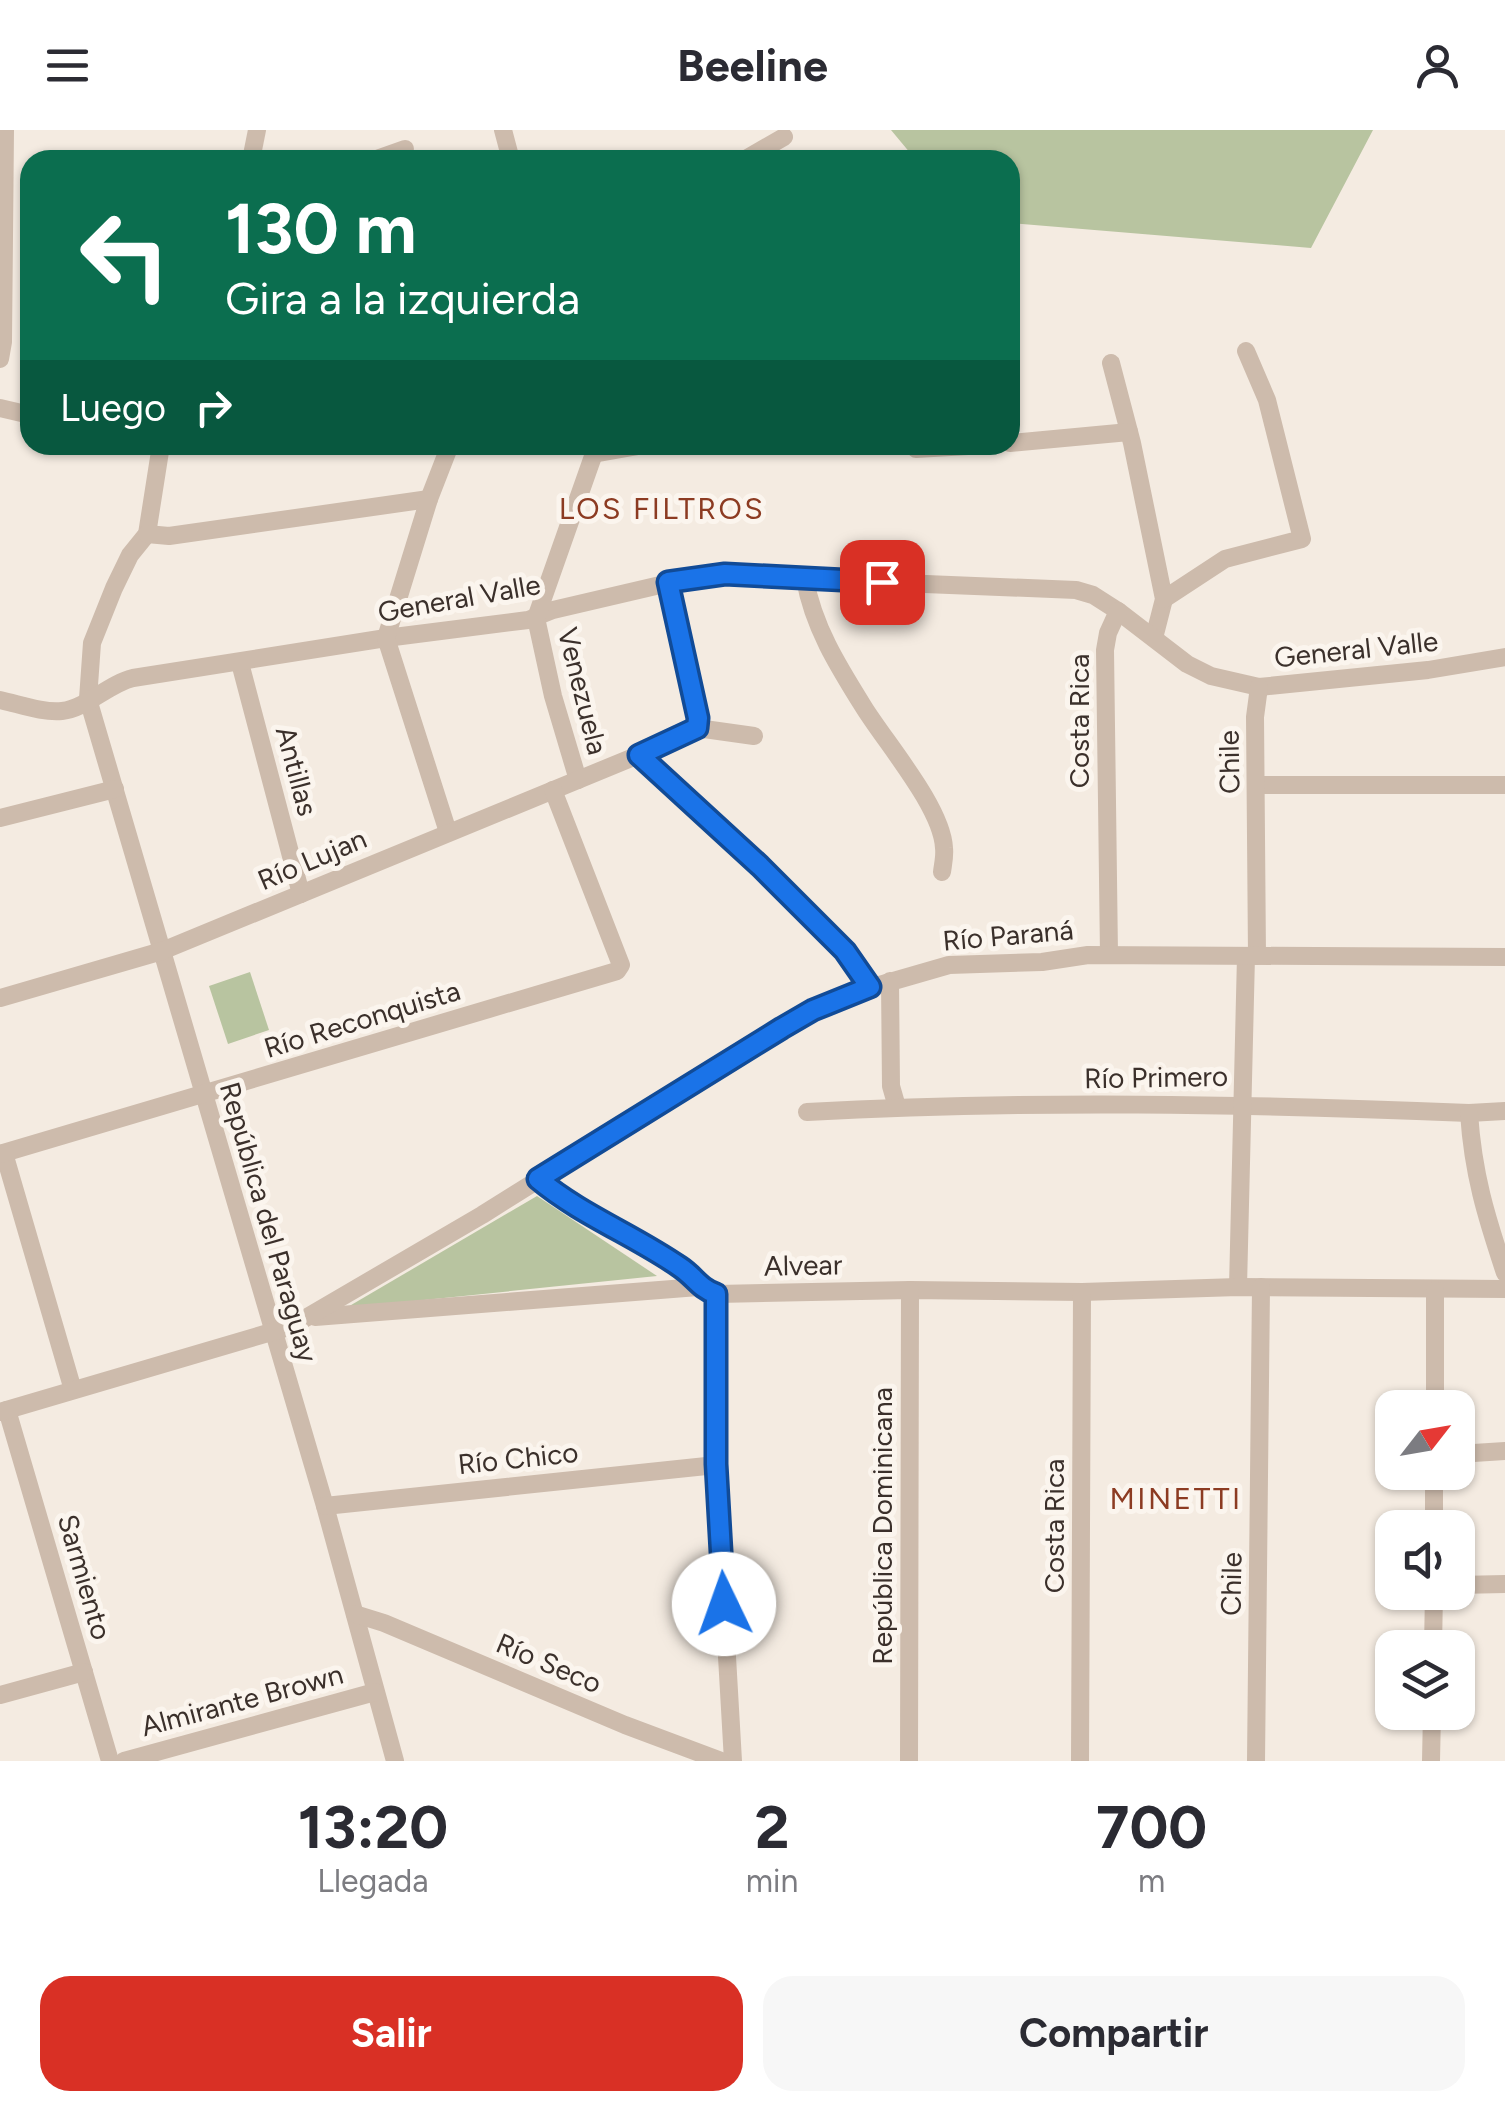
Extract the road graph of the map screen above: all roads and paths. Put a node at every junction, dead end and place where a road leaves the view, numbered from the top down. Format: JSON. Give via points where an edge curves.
{"nodes":[{"id":1,"x":5,"y":130,"type":"edge"},
{"id":2,"x":2,"y":217,"type":"edge"},
{"id":3,"x":1246,"y":351,"type":"dead end"},
{"id":4,"x":0,"y":359,"type":"edge"},
{"id":5,"x":1111,"y":363,"type":"dead end"},
{"id":6,"x":1130,"y":432,"type":"junction"},
{"id":7,"x":1020,"y":442,"type":"edge"},
{"id":8,"x":158,"y":455,"type":"edge"},
{"id":9,"x":446,"y":455,"type":"edge"},
{"id":10,"x":593,"y":455,"type":"edge"},
{"id":11,"x":428,"y":500,"type":"junction"},
{"id":12,"x":146,"y":534,"type":"junction"},
{"id":13,"x":805,"y":579,"type":"junction"},
{"id":14,"x":668,"y":582,"type":"junction"},
{"id":15,"x":1164,"y":598,"type":"junction"},
{"id":16,"x":1118,"y":612,"type":"junction"},
{"id":17,"x":536,"y":618,"type":"junction"},
{"id":18,"x":386,"y":638,"type":"junction"},
{"id":19,"x":1154,"y":638,"type":"junction"},
{"id":20,"x":1505,"y":657,"type":"edge"},
{"id":21,"x":240,"y":663,"type":"junction"},
{"id":22,"x":1259,"y":687,"type":"junction"},
{"id":23,"x":0,"y":700,"type":"edge"},
{"id":24,"x":88,"y":700,"type":"junction"},
{"id":25,"x":694,"y":730,"type":"junction"},
{"id":26,"x":754,"y":736,"type":"dead end"},
{"id":27,"x":639,"y":755,"type":"junction"},
{"id":28,"x":578,"y":780,"type":"junction"},
{"id":29,"x":1257,"y":785,"type":"junction"},
{"id":30,"x":1505,"y":785,"type":"edge"},
{"id":31,"x":116,"y":789,"type":"junction"},
{"id":32,"x":553,"y":790,"type":"junction"},
{"id":33,"x":0,"y":818,"type":"edge"},
{"id":34,"x":448,"y":832,"type":"junction"},
{"id":35,"x":942,"y":872,"type":"dead end"},
{"id":36,"x":301,"y":894,"type":"junction"},
{"id":37,"x":162,"y":951,"type":"junction"},
{"id":38,"x":1109,"y":954,"type":"junction"},
{"id":39,"x":1252,"y":956,"type":"junction"},
{"id":40,"x":1505,"y":957,"type":"edge"},
{"id":41,"x":890,"y":981,"type":"junction"},
{"id":42,"x":870,"y":987,"type":"junction"},
{"id":43,"x":0,"y":998,"type":"edge"},
{"id":44,"x":203,"y":1095,"type":"junction"},
{"id":45,"x":1244,"y":1104,"type":"junction"},
{"id":46,"x":898,"y":1107,"type":"junction"},
{"id":47,"x":807,"y":1112,"type":"dead end"},
{"id":48,"x":1505,"y":1112,"type":"edge"},
{"id":49,"x":1470,"y":1113,"type":"junction"},
{"id":50,"x":2,"y":1153,"type":"edge"},
{"id":51,"x":538,"y":1179,"type":"junction"},
{"id":52,"x":1505,"y":1273,"type":"edge"},
{"id":53,"x":698,"y":1287,"type":"junction"},
{"id":54,"x":1238,"y":1287,"type":"junction"},
{"id":55,"x":1262,"y":1287,"type":"junction"},
{"id":56,"x":1505,"y":1289,"type":"edge"},
{"id":57,"x":910,"y":1290,"type":"junction"},
{"id":58,"x":1435,"y":1290,"type":"junction"},
{"id":59,"x":1082,"y":1292,"type":"junction"},
{"id":60,"x":716,"y":1294,"type":"junction"},
{"id":61,"x":309,"y":1317,"type":"junction"},
{"id":62,"x":272,"y":1332,"type":"junction"},
{"id":63,"x":72,"y":1390,"type":"junction"},
{"id":64,"x":1435,"y":1390,"type":"edge"},
{"id":65,"x":4,"y":1410,"type":"edge"},
{"id":66,"x":1505,"y":1452,"type":"edge"},
{"id":67,"x":1475,"y":1453,"type":"edge"},
{"id":68,"x":716,"y":1464,"type":"junction"},
{"id":69,"x":325,"y":1506,"type":"junction"},
{"id":70,"x":1505,"y":1584,"type":"edge"},
{"id":71,"x":1475,"y":1585,"type":"edge"},
{"id":72,"x":355,"y":1614,"type":"junction"},
{"id":73,"x":84,"y":1672,"type":"junction"},
{"id":74,"x":375,"y":1692,"type":"junction"},
{"id":75,"x":0,"y":1695,"type":"edge"},
{"id":76,"x":1432,"y":1730,"type":"edge"},
{"id":77,"x":110,"y":1761,"type":"edge"},
{"id":78,"x":124,"y":1761,"type":"edge"},
{"id":79,"x":395,"y":1761,"type":"edge"},
{"id":80,"x":721,"y":1761,"type":"edge"},
{"id":81,"x":733,"y":1761,"type":"edge"},
{"id":82,"x":909,"y":1761,"type":"edge"},
{"id":83,"x":1080,"y":1761,"type":"edge"},
{"id":84,"x":1256,"y":1761,"type":"edge"},
{"id":85,"x":1432,"y":1761,"type":"edge"}],
"edges":[{"from":1,"to":2,"type":"street"},
{"from":2,"to":4,"type":"street"},
{"from":3,"to":15,"type":"street","via":[[1267,400],[1302,539],[1225,559]]},
{"from":5,"to":6,"type":"street"},
{"from":6,"to":7,"type":"street"},
{"from":6,"to":15,"type":"street"},
{"from":8,"to":12,"type":"street"},
{"from":9,"to":11,"type":"street"},
{"from":10,"to":17,"type":"street","name":"Venezuela"},
{"from":11,"to":12,"type":"street"},
{"from":11,"to":18,"type":"street"},
{"from":12,"to":24,"type":"street","via":[[92,644]]},
{"from":13,"to":14,"type":"street","name":"General Valle","via":[[725,574]]},
{"from":13,"to":16,"type":"street","name":"General Valle","via":[[1076,590]]},
{"from":13,"to":35,"type":"street","via":[[816,624],[939,827]]},
{"from":14,"to":17,"type":"street","name":"General Valle"},
{"from":14,"to":25,"type":"street","via":[[698,718]]},
{"from":15,"to":19,"type":"street"},
{"from":16,"to":19,"type":"street","name":"General Valle"},
{"from":16,"to":38,"type":"street","name":"Costa Rica","via":[[1106,650]]},
{"from":17,"to":18,"type":"street","name":"General Valle"},
{"from":17,"to":28,"type":"street","name":"Venezuela"},
{"from":18,"to":21,"type":"street","name":"General Valle"},
{"from":18,"to":34,"type":"street"},
{"from":19,"to":22,"type":"street","name":"General Valle","via":[[1211,676]]},
{"from":20,"to":22,"type":"street","name":"General Valle"},
{"from":21,"to":24,"type":"street","name":"General Valle","via":[[120,681]]},
{"from":21,"to":36,"type":"street","name":"Antillas"},
{"from":22,"to":29,"type":"street","name":"Chile"},
{"from":23,"to":24,"type":"street","name":"General Valle","via":[[58,712]]},
{"from":24,"to":31,"type":"street","name":"República del Paraguay"},
{"from":25,"to":26,"type":"street"},
{"from":25,"to":27,"type":"street","name":"Río Lujan"},
{"from":27,"to":28,"type":"street","name":"Río Lujan"},
{"from":27,"to":42,"type":"street","via":[[845,951]]},
{"from":28,"to":32,"type":"street","name":"Río Lujan"},
{"from":29,"to":30,"type":"street"},
{"from":29,"to":39,"type":"street","name":"Chile"},
{"from":31,"to":33,"type":"street"},
{"from":31,"to":37,"type":"street","name":"República del Paraguay"},
{"from":32,"to":34,"type":"street","name":"Río Lujan"},
{"from":32,"to":44,"type":"street","name":"Río Reconquista","via":[[618,970]]},
{"from":34,"to":36,"type":"street","name":"Río Lujan"},
{"from":36,"to":37,"type":"street","name":"Río Lujan"},
{"from":37,"to":43,"type":"street","name":"Río Lujan"},
{"from":37,"to":44,"type":"street","name":"República del Paraguay"},
{"from":38,"to":39,"type":"street","name":"Río Paraná"},
{"from":38,"to":41,"type":"street","name":"Río Paraná","via":[[949,965]]},
{"from":39,"to":40,"type":"street","name":"Río Paraná"},
{"from":39,"to":45,"type":"street","name":"Chile"},
{"from":41,"to":42,"type":"street","name":"Río Paraná"},
{"from":41,"to":46,"type":"street","via":[[890,1086]]},
{"from":42,"to":51,"type":"street","name":"Río Paraná","via":[[813,1010]]},
{"from":44,"to":50,"type":"street","name":"Río Reconquista"},
{"from":44,"to":62,"type":"street","name":"República del Paraguay"},
{"from":45,"to":46,"type":"street","name":"Río Primero"},
{"from":45,"to":49,"type":"street","name":"Río Primero"},
{"from":45,"to":54,"type":"street","name":"Chile"},
{"from":46,"to":47,"type":"street","name":"Río Primero"},
{"from":48,"to":49,"type":"street","name":"Río Primero"},
{"from":49,"to":52,"type":"street","via":[[1472,1162]]},
{"from":50,"to":63,"type":"street"},
{"from":51,"to":53,"type":"street","via":[[680,1267]]},
{"from":51,"to":61,"type":"street","name":"Río Paraná"},
{"from":53,"to":60,"type":"street","name":"Alvear"},
{"from":53,"to":61,"type":"street","name":"Alvear"},
{"from":54,"to":55,"type":"street","name":"Alvear"},
{"from":54,"to":59,"type":"street","name":"Alvear"},
{"from":55,"to":58,"type":"street","name":"Alvear"},
{"from":55,"to":84,"type":"street","name":"Chile"},
{"from":56,"to":58,"type":"street","name":"Alvear"},
{"from":57,"to":59,"type":"street","name":"Alvear"},
{"from":57,"to":60,"type":"street","name":"Alvear"},
{"from":57,"to":82,"type":"street","name":"República Dominicana"},
{"from":58,"to":64,"type":"street"},
{"from":59,"to":83,"type":"street","name":"Costa Rica"},
{"from":60,"to":68,"type":"street"},
{"from":61,"to":62,"type":"street","name":"Alvear"},
{"from":62,"to":63,"type":"street","name":"Alvear"},
{"from":62,"to":69,"type":"street","name":"República del Paraguay"},
{"from":63,"to":65,"type":"street","name":"Alvear"},
{"from":65,"to":73,"type":"street","name":"Sarmiento"},
{"from":66,"to":67,"type":"street"},
{"from":68,"to":69,"type":"street","name":"Río Chico"},
{"from":68,"to":81,"type":"street"},
{"from":69,"to":72,"type":"street","name":"República del Paraguay"},
{"from":70,"to":71,"type":"street"},
{"from":72,"to":74,"type":"street","name":"República del Paraguay"},
{"from":72,"to":80,"type":"street","name":"Río Seco"},
{"from":73,"to":75,"type":"street"},
{"from":73,"to":77,"type":"street","name":"Sarmiento"},
{"from":74,"to":78,"type":"street","name":"Almirante Brown"},
{"from":74,"to":79,"type":"street","name":"República del Paraguay"},
{"from":76,"to":85,"type":"street"}]}
